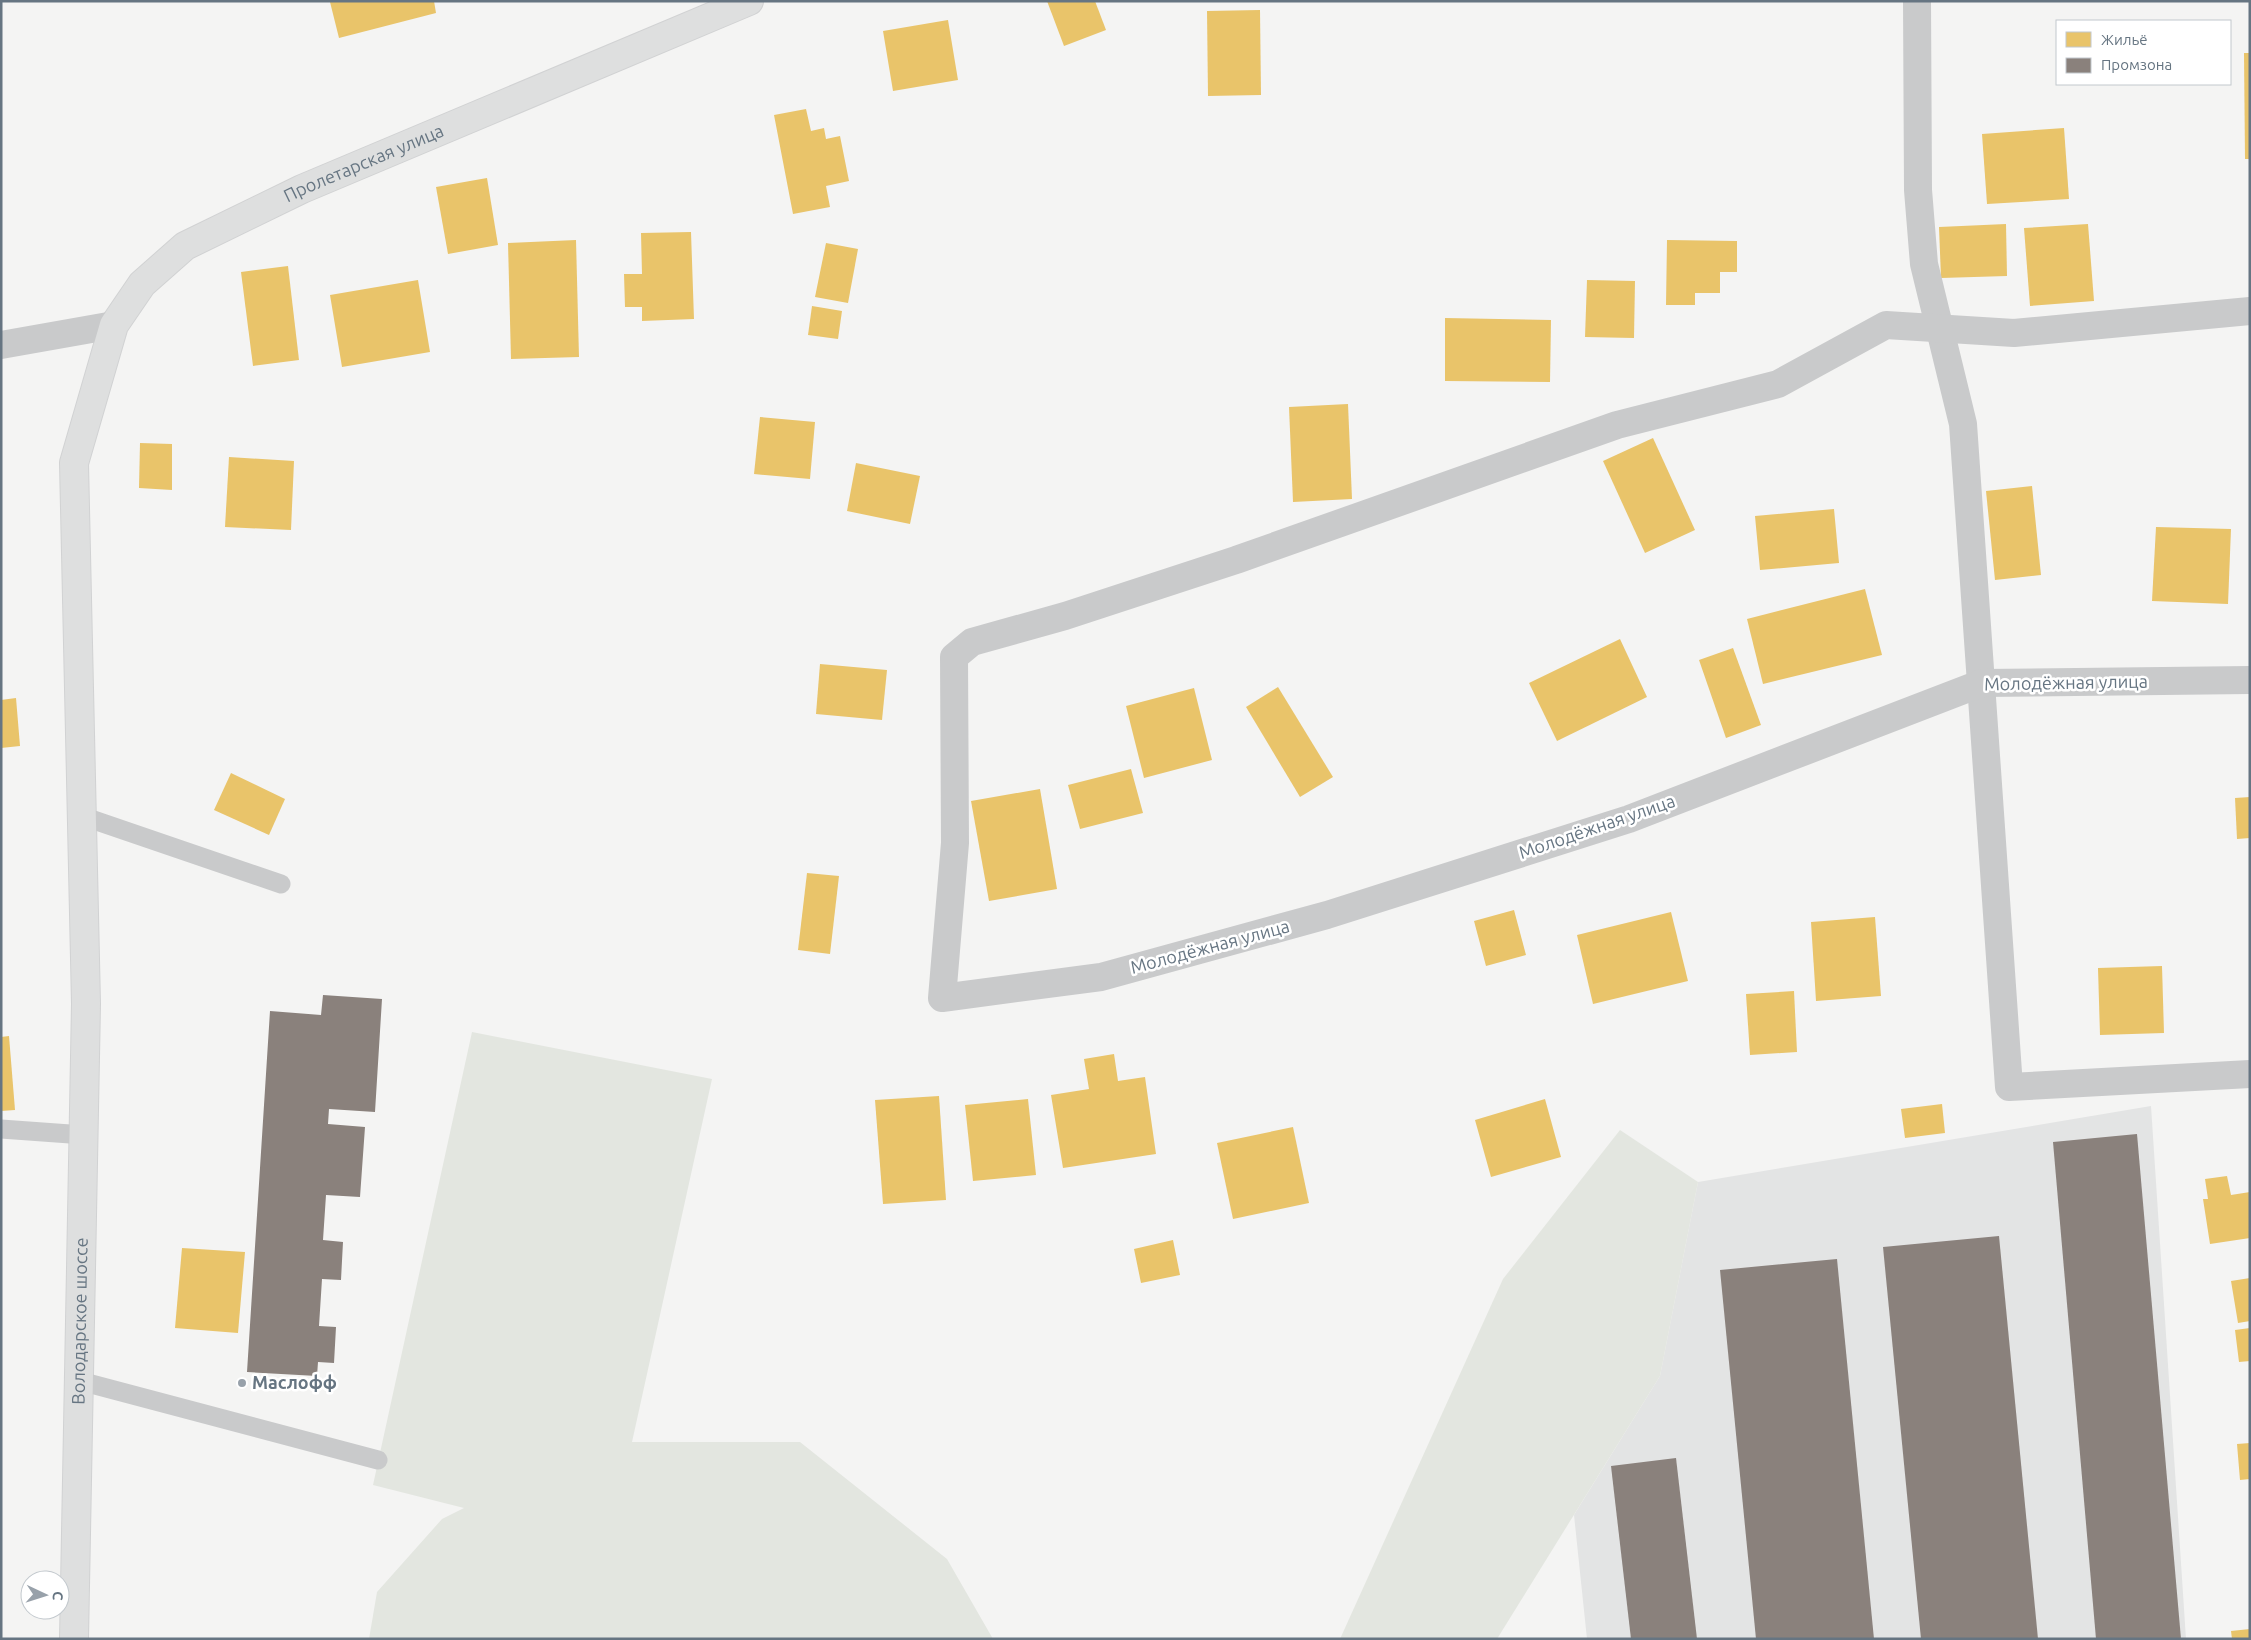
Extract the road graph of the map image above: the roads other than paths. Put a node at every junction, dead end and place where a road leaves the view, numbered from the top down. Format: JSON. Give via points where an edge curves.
{"nodes":[{"id":1,"x":749,"y":1,"type":"edge"},
{"id":2,"x":1917,"y":1,"type":"edge"},
{"id":3,"x":2250,"y":311,"type":"edge"},
{"id":4,"x":114,"y":325,"type":"junction"},
{"id":5,"x":1938,"y":328,"type":"junction"},
{"id":6,"x":1,"y":344,"type":"edge"},
{"id":7,"x":2250,"y":680,"type":"edge"},
{"id":8,"x":1982,"y":682,"type":"junction"},
{"id":9,"x":82,"y":816,"type":"junction"},
{"id":10,"x":281,"y":884,"type":"dead end"},
{"id":11,"x":2250,"y":1074,"type":"edge"},
{"id":12,"x":1,"y":1129,"type":"edge"},
{"id":13,"x":84,"y":1135,"type":"junction"},
{"id":14,"x":80,"y":1381,"type":"junction"},
{"id":15,"x":378,"y":1460,"type":"dead end"},
{"id":16,"x":74,"y":1639,"type":"edge"}],
"edges":[{"from":1,"to":4,"type":"main road","name":"Пролетарская улица","via":[[302,189],[184,246],[142,284]]},
{"from":2,"to":5,"type":"street","via":[[1918,190],[1924,264]]},
{"from":3,"to":5,"type":"street","via":[[2014,333]]},
{"from":4,"to":6,"type":"street"},
{"from":4,"to":9,"type":"main road","name":"Пролетарская улица","via":[[74,463]]},
{"from":5,"to":8,"type":"street","via":[[1963,424]]},
{"from":5,"to":8,"type":"street","name":"Молодёжная улица","via":[[1886,325],[1778,384],[1617,425],[1236,560],[1066,616],[972,642],[954,657],[955,844],[942,998],[1101,977],[1327,915],[1629,819]]},
{"from":7,"to":8,"type":"street","name":"Молодёжная улица"},
{"from":8,"to":11,"type":"street","via":[[2009,1087]]},
{"from":9,"to":10,"type":"lane"},
{"from":9,"to":13,"type":"main road","name":"Володарское шоссе","via":[[86,1004]]},
{"from":12,"to":13,"type":"lane"},
{"from":13,"to":14,"type":"main road","name":"Володарское шоссе"},
{"from":14,"to":15,"type":"lane"},
{"from":14,"to":16,"type":"main road","name":"Володарское шоссе"}]}
